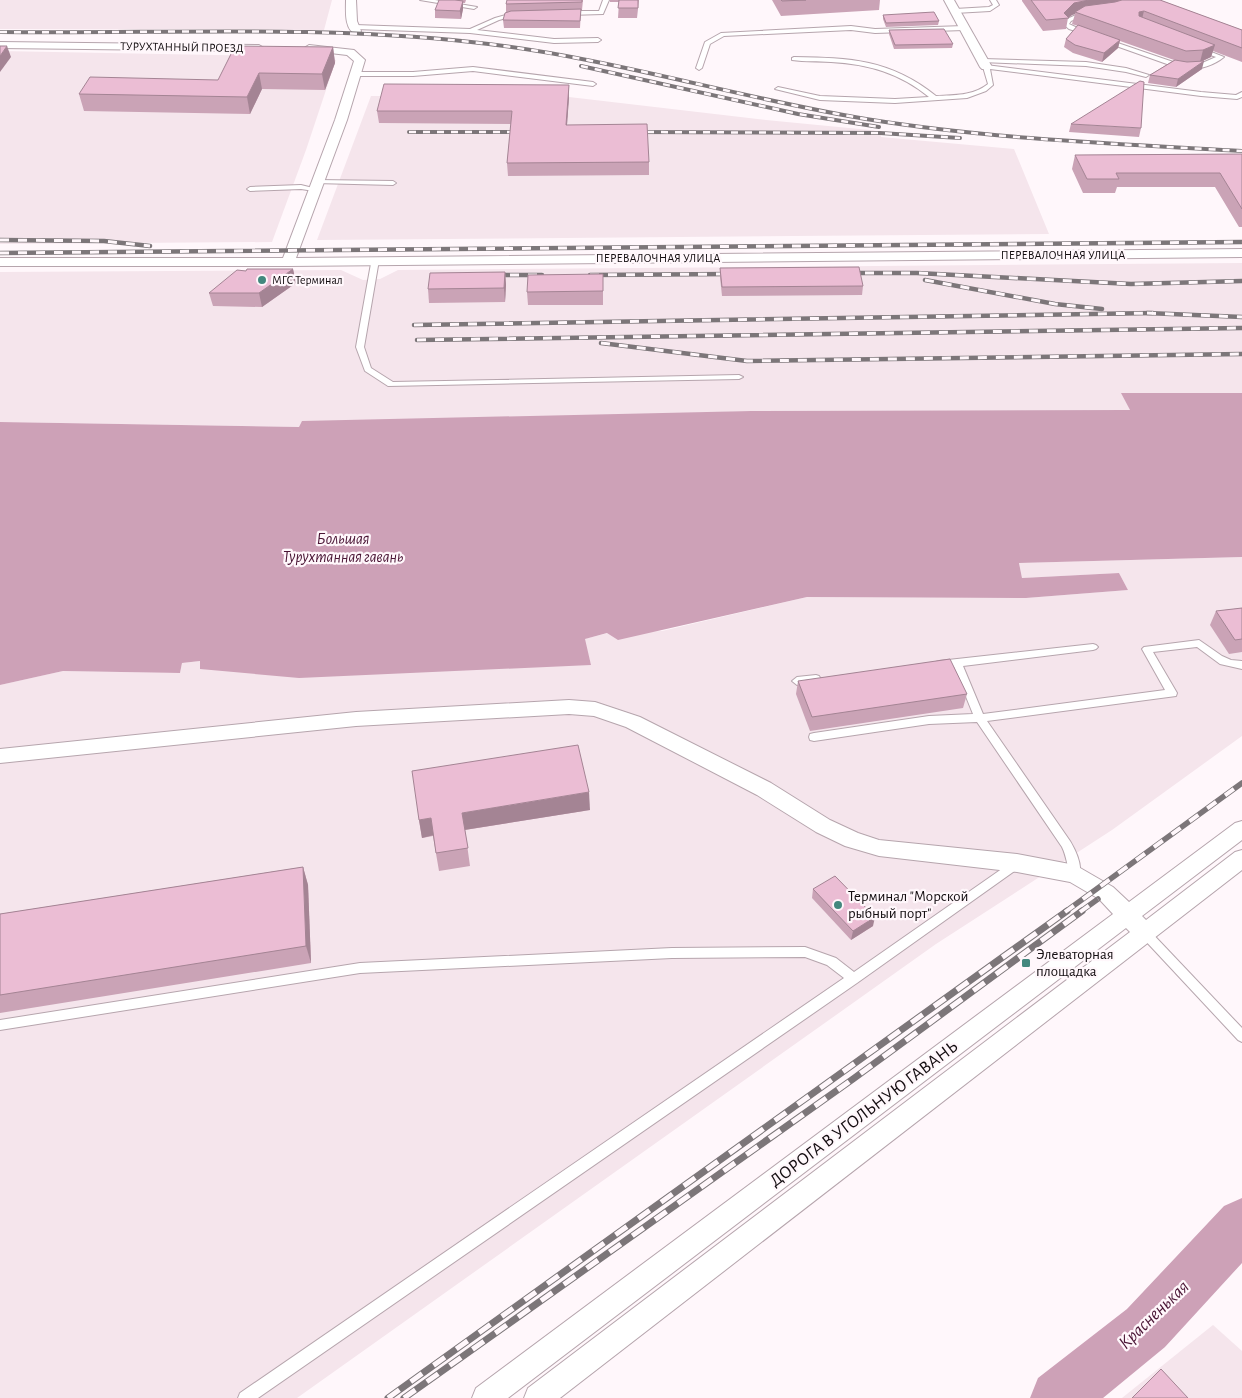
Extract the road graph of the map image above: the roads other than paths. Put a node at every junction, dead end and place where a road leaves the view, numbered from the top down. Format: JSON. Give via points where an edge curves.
{"nodes":[{"id":1,"x":351,"y":0,"type":"edge"},
{"id":2,"x":423,"y":0,"type":"edge"},
{"id":3,"x":606,"y":0,"type":"edge"},
{"id":4,"x":948,"y":0,"type":"edge"},
{"id":5,"x":993,"y":0,"type":"edge"},
{"id":6,"x":474,"y":7,"type":"dead end"},
{"id":7,"x":955,"y":11,"type":"junction"},
{"id":8,"x":1093,"y":12,"type":"edge"},
{"id":9,"x":565,"y":13,"type":"edge"},
{"id":10,"x":520,"y":14,"type":"edge"},
{"id":11,"x":964,"y":28,"type":"junction"},
{"id":12,"x":356,"y":29,"type":"joint"},
{"id":13,"x":470,"y":31,"type":"junction"},
{"id":14,"x":1094,"y":36,"type":"edge"},
{"id":15,"x":1103,"y":39,"type":"edge"},
{"id":16,"x":598,"y":40,"type":"dead end"},
{"id":17,"x":0,"y":46,"type":"edge"},
{"id":18,"x":1194,"y":47,"type":"edge"},
{"id":19,"x":268,"y":48,"type":"edge"},
{"id":20,"x":298,"y":48,"type":"edge"},
{"id":21,"x":794,"y":59,"type":"dead end"},
{"id":22,"x":360,"y":60,"type":"joint"},
{"id":23,"x":984,"y":64,"type":"junction"},
{"id":24,"x":699,"y":68,"type":"dead end"},
{"id":25,"x":355,"y":74,"type":"junction"},
{"id":26,"x":1146,"y":75,"type":"dead end"},
{"id":27,"x":593,"y":84,"type":"dead end"},
{"id":28,"x":778,"y":89,"type":"dead end"},
{"id":29,"x":1240,"y":96,"type":"edge"},
{"id":30,"x":935,"y":99,"type":"junction"},
{"id":31,"x":393,"y":183,"type":"dead end"},
{"id":32,"x":316,"y":185,"type":"junction"},
{"id":33,"x":250,"y":189,"type":"dead end"},
{"id":34,"x":1242,"y":253,"type":"edge"},
{"id":35,"x":375,"y":260,"type":"junction"},
{"id":36,"x":0,"y":262,"type":"edge"},
{"id":37,"x":288,"y":262,"type":"junction"},
{"id":38,"x":739,"y":377,"type":"dead end"},
{"id":39,"x":1093,"y":647,"type":"dead end"},
{"id":40,"x":957,"y":663,"type":"junction"},
{"id":41,"x":1242,"y":665,"type":"edge"},
{"id":42,"x":929,"y":666,"type":"edge"},
{"id":43,"x":825,"y":678,"type":"edge"},
{"id":44,"x":797,"y":681,"type":"edge"},
{"id":45,"x":980,"y":718,"type":"junction"},
{"id":46,"x":814,"y":737,"type":"dead end"},
{"id":47,"x":0,"y":756,"type":"edge"},
{"id":48,"x":1242,"y":829,"type":"edge"},
{"id":49,"x":1242,"y":858,"type":"edge"},
{"id":50,"x":1016,"y":863,"type":"junction"},
{"id":51,"x":1075,"y":874,"type":"junction"},
{"id":52,"x":1136,"y":923,"type":"junction"},
{"id":53,"x":853,"y":979,"type":"junction"},
{"id":54,"x":0,"y":1025,"type":"edge"},
{"id":55,"x":1242,"y":1036,"type":"edge"},
{"id":56,"x":245,"y":1398,"type":"edge"},
{"id":57,"x":486,"y":1398,"type":"edge"},
{"id":58,"x":538,"y":1398,"type":"edge"}],
"edges":[{"from":1,"to":12,"type":"street","via":[[352,21]]},
{"from":2,"to":6,"type":"lane"},
{"from":3,"to":9,"type":"lane","via":[[601,13]]},
{"from":4,"to":7,"type":"street"},
{"from":5,"to":7,"type":"lane","via":[[996,5],[990,9]]},
{"from":7,"to":11,"type":"street"},
{"from":8,"to":14,"type":"lane","via":[[1066,24]]},
{"from":10,"to":13,"type":"lane","via":[[510,14]]},
{"from":11,"to":23,"type":"street"},
{"from":11,"to":24,"type":"lane","via":[[875,31],[851,28],[723,34],[707,43]]},
{"from":12,"to":13,"type":"lane"},
{"from":13,"to":16,"type":"lane","via":[[554,41]]},
{"from":15,"to":18,"type":"lane","via":[[1181,67],[1203,67],[1221,58]]},
{"from":17,"to":19,"type":"street","name":"ТУРУХТАННЫЙ ПРОЕЗД","via":[[32,49]]},
{"from":20,"to":22,"type":"street","via":[[350,52]]},
{"from":21,"to":30,"type":"lane","via":[[855,61],[881,67],[906,76]]},
{"from":22,"to":25,"type":"street"},
{"from":23,"to":26,"type":"lane","via":[[1104,66]]},
{"from":23,"to":29,"type":"lane","via":[[1201,94]]},
{"from":23,"to":30,"type":"lane","via":[[991,84],[984,90],[967,96]]},
{"from":25,"to":27,"type":"lane","via":[[473,69]]},
{"from":25,"to":32,"type":"street"},
{"from":28,"to":30,"type":"lane","via":[[820,98]]},
{"from":31,"to":32,"type":"lane"},
{"from":32,"to":33,"type":"lane"},
{"from":32,"to":37,"type":"street"},
{"from":34,"to":35,"type":"street","name":"ПЕРЕВАЛОЧНАЯ УЛИЦА"},
{"from":35,"to":37,"type":"street","name":"ПЕРЕВАЛОЧНАЯ УЛИЦА"},
{"from":35,"to":38,"type":"lane","via":[[360,347],[368,369],[391,384]]},
{"from":36,"to":37,"type":"street"},
{"from":39,"to":40,"type":"lane"},
{"from":40,"to":42,"type":"lane"},
{"from":40,"to":45,"type":"lane"},
{"from":41,"to":45,"type":"lane","via":[[1225,662],[1199,643],[1147,649],[1172,693]]},
{"from":43,"to":44,"type":"lane"},
{"from":45,"to":46,"type":"lane","via":[[929,720]]},
{"from":45,"to":51,"type":"lane","via":[[1066,844],[1072,855]]},
{"from":47,"to":50,"type":"street","via":[[356,719],[569,707],[594,709],[642,726],[764,789],[852,840],[879,848]]},
{"from":48,"to":52,"type":"street","name":"ДОРОГА В УГОЛЬНУЮ ГАВАНЬ"},
{"from":49,"to":52,"type":"street","name":"ДОРОГА В УГОЛЬНУЮ ГАВАНЬ"},
{"from":50,"to":51,"type":"street"},
{"from":50,"to":53,"type":"lane"},
{"from":51,"to":52,"type":"street","via":[[1106,894]]},
{"from":52,"to":55,"type":"lane"},
{"from":52,"to":57,"type":"street","name":"ДОРОГА В УГОЛЬНУЮ ГАВАНЬ"},
{"from":52,"to":58,"type":"street","name":"ДОРОГА В УГОЛЬНУЮ ГАВАНЬ"},
{"from":53,"to":54,"type":"lane","via":[[838,964],[805,952],[672,953],[360,968]]},
{"from":53,"to":56,"type":"lane"}]}
